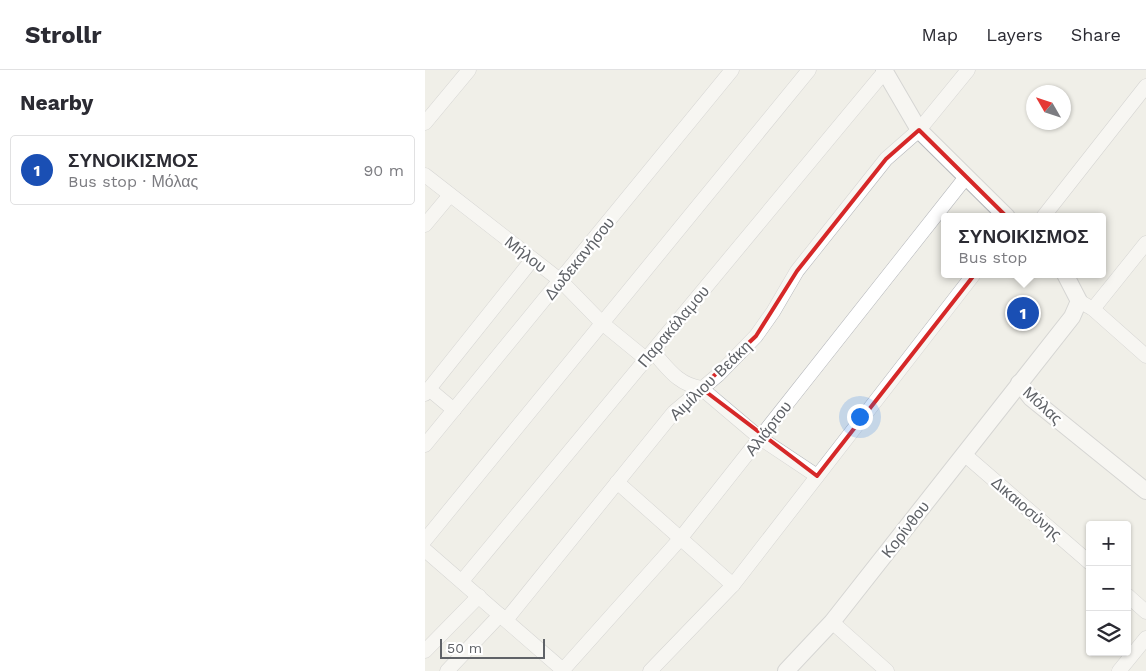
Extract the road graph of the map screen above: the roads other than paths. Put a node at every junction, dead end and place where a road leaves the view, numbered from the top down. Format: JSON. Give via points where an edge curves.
{"nodes":[{"id":1,"x":469,"y":70,"type":"edge"},
{"id":2,"x":732,"y":70,"type":"edge"},
{"id":3,"x":809,"y":70,"type":"edge"},
{"id":4,"x":885,"y":70,"type":"edge"},
{"id":5,"x":968,"y":70,"type":"edge"},
{"id":6,"x":1146,"y":86,"type":"edge"},
{"id":7,"x":425,"y":123,"type":"edge"},
{"id":8,"x":919,"y":130,"type":"junction"},
{"id":9,"x":425,"y":174,"type":"edge"},
{"id":10,"x":966,"y":177,"type":"junction"},
{"id":11,"x":450,"y":195,"type":"junction"},
{"id":12,"x":1003,"y":213,"type":"edge"},
{"id":13,"x":1046,"y":213,"type":"edge"},
{"id":14,"x":425,"y":225,"type":"edge"},
{"id":15,"x":1146,"y":243,"type":"edge"},
{"id":16,"x":532,"y":260,"type":"junction"},
{"id":17,"x":971,"y":278,"type":"edge"},
{"id":18,"x":1068,"y":278,"type":"edge"},
{"id":19,"x":561,"y":281,"type":"junction"},
{"id":20,"x":1086,"y":305,"type":"junction"},
{"id":21,"x":603,"y":323,"type":"junction"},
{"id":22,"x":650,"y":355,"type":"junction"},
{"id":23,"x":1146,"y":356,"type":"edge"},
{"id":24,"x":1019,"y":383,"type":"junction"},
{"id":25,"x":701,"y":388,"type":"junction"},
{"id":26,"x":427,"y":392,"type":"edge"},
{"id":27,"x":454,"y":410,"type":"junction"},
{"id":28,"x":760,"y":438,"type":"junction"},
{"id":29,"x":425,"y":445,"type":"edge"},
{"id":30,"x":964,"y":454,"type":"junction"},
{"id":31,"x":817,"y":476,"type":"junction"},
{"id":32,"x":617,"y":482,"type":"junction"},
{"id":33,"x":1146,"y":491,"type":"edge"},
{"id":34,"x":680,"y":539,"type":"junction"},
{"id":35,"x":425,"y":540,"type":"edge"},
{"id":36,"x":425,"y":550,"type":"edge"},
{"id":37,"x":1086,"y":560,"type":"edge"},
{"id":38,"x":462,"y":581,"type":"junction"},
{"id":39,"x":733,"y":585,"type":"junction"},
{"id":40,"x":479,"y":596,"type":"junction"},
{"id":41,"x":1131,"y":599,"type":"edge"},
{"id":42,"x":1146,"y":612,"type":"edge"},
{"id":43,"x":503,"y":617,"type":"junction"},
{"id":44,"x":832,"y":622,"type":"junction"},
{"id":45,"x":1146,"y":638,"type":"edge"},
{"id":46,"x":425,"y":651,"type":"edge"},
{"id":47,"x":562,"y":670,"type":"edge"},
{"id":48,"x":447,"y":671,"type":"edge"},
{"id":49,"x":650,"y":671,"type":"edge"},
{"id":50,"x":785,"y":671,"type":"edge"},
{"id":51,"x":887,"y":671,"type":"edge"},
{"id":52,"x":1119,"y":671,"type":"edge"}],
"edges":[{"from":1,"to":7,"type":"street"},
{"from":2,"to":19,"type":"street","name":"Δωδεκανήσου"},
{"from":3,"to":21,"type":"street"},
{"from":4,"to":8,"type":"street"},
{"from":4,"to":22,"type":"street","name":"Παρακάλαμου"},
{"from":5,"to":8,"type":"street","name":"Αιμίλιου Βεάκη"},
{"from":6,"to":13,"type":"street"},
{"from":8,"to":10,"type":"street"},
{"from":8,"to":25,"type":"street","name":"Αιμίλιου Βεάκη","via":[[885,159],[797,271],[756,336]]},
{"from":9,"to":11,"type":"street","name":"Μήλου"},
{"from":10,"to":12,"type":"street"},
{"from":10,"to":28,"type":"street","name":"Αλιάρτου"},
{"from":11,"to":14,"type":"street"},
{"from":11,"to":16,"type":"street","name":"Μήλου"},
{"from":15,"to":20,"type":"street"},
{"from":16,"to":19,"type":"street","name":"Μήλου"},
{"from":16,"to":26,"type":"street"},
{"from":17,"to":31,"type":"street"},
{"from":18,"to":20,"type":"street"},
{"from":19,"to":21,"type":"street","name":"Μήλου"},
{"from":19,"to":27,"type":"street","name":"Δωδεκανήσου"},
{"from":20,"to":23,"type":"street"},
{"from":20,"to":24,"type":"street","name":"Μόλας","via":[[1072,317]]},
{"from":21,"to":22,"type":"street","name":"Μήλου"},
{"from":21,"to":35,"type":"street"},
{"from":22,"to":25,"type":"street","name":"Μήλου","via":[[679,380]]},
{"from":22,"to":38,"type":"street","name":"Παρακάλαμου"},
{"from":24,"to":30,"type":"street","name":"Κορίνθου"},
{"from":24,"to":33,"type":"street","name":"Μόλας","via":[[1031,398]]},
{"from":25,"to":28,"type":"street","name":"Μήλου"},
{"from":25,"to":32,"type":"street","name":"Αιμίλιου Βεάκη","via":[[674,412]]},
{"from":26,"to":27,"type":"street"},
{"from":27,"to":29,"type":"street","name":"Δωδεκανήσου"},
{"from":28,"to":31,"type":"street","name":"Μήλου"},
{"from":28,"to":34,"type":"street","name":"Αλιάρτου"},
{"from":30,"to":37,"type":"street","name":"Δικαιοσύνης"},
{"from":30,"to":44,"type":"street","name":"Κορίνθου"},
{"from":31,"to":39,"type":"street"},
{"from":32,"to":34,"type":"street"},
{"from":32,"to":43,"type":"street","name":"Αιμίλιου Βεάκη"},
{"from":34,"to":39,"type":"street"},
{"from":34,"to":47,"type":"street","name":"Αλιάρτου"},
{"from":36,"to":38,"type":"street"},
{"from":38,"to":40,"type":"street"},
{"from":39,"to":49,"type":"street"},
{"from":40,"to":43,"type":"street"},
{"from":40,"to":46,"type":"street"},
{"from":41,"to":42,"type":"street"},
{"from":43,"to":47,"type":"street"},
{"from":43,"to":48,"type":"street","name":"Αιμίλιου Βεάκη"},
{"from":44,"to":50,"type":"street","name":"Κορίνθου"},
{"from":44,"to":51,"type":"street"},
{"from":45,"to":52,"type":"street"}]}
